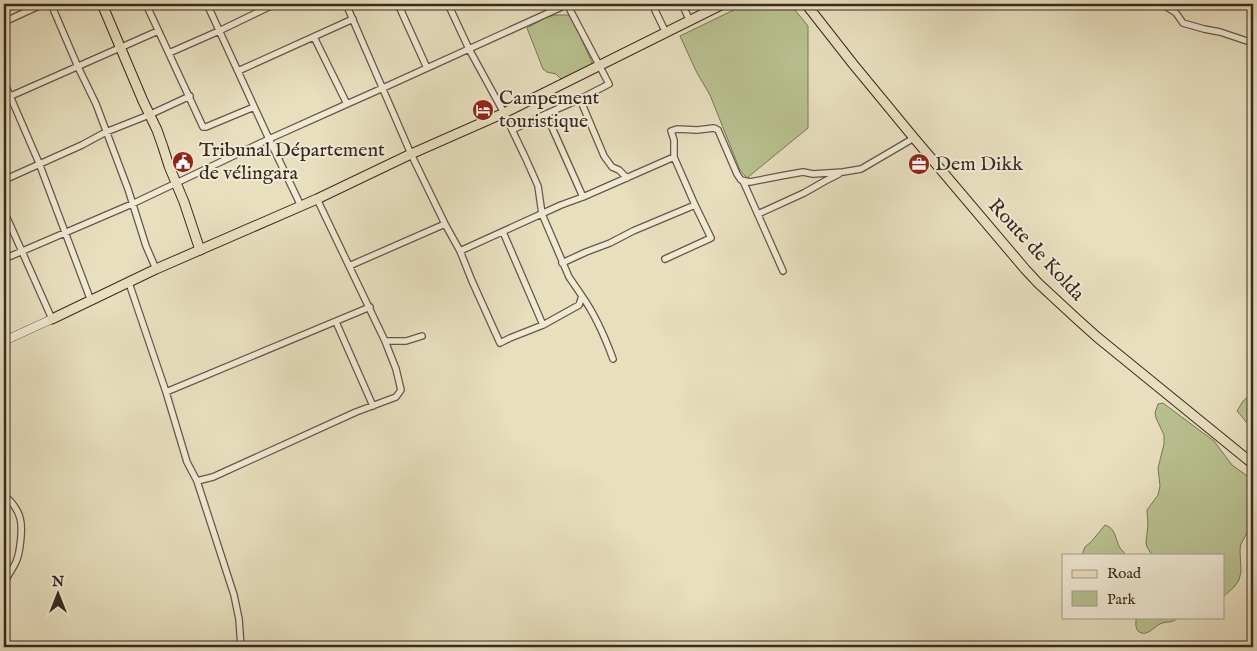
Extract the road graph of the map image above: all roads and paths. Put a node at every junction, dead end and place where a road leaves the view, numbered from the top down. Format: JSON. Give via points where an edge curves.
{"nodes":[{"id":1,"x":43,"y":4,"type":"edge"},
{"id":2,"x":51,"y":4,"type":"edge"},
{"id":3,"x":102,"y":4,"type":"edge"},
{"id":4,"x":146,"y":4,"type":"edge"},
{"id":5,"x":207,"y":4,"type":"edge"},
{"id":6,"x":272,"y":4,"type":"edge"},
{"id":7,"x":346,"y":4,"type":"edge"},
{"id":8,"x":398,"y":4,"type":"edge"},
{"id":9,"x":567,"y":4,"type":"edge"},
{"id":10,"x":652,"y":4,"type":"edge"},
{"id":11,"x":682,"y":4,"type":"edge"},
{"id":12,"x":723,"y":4,"type":"edge"},
{"id":13,"x":806,"y":4,"type":"edge"},
{"id":14,"x":1140,"y":4,"type":"edge"},
{"id":15,"x":1161,"y":4,"type":"edge"},
{"id":16,"x":450,"y":5,"type":"edge"},
{"id":17,"x":353,"y":19,"type":"junction"},
{"id":18,"x":690,"y":21,"type":"junction"},
{"id":19,"x":4,"y":22,"type":"edge"},
{"id":20,"x":158,"y":31,"type":"junction"},
{"id":21,"x":219,"y":31,"type":"junction"},
{"id":22,"x":666,"y":33,"type":"junction"},
{"id":23,"x":314,"y":37,"type":"junction"},
{"id":24,"x":1253,"y":43,"type":"edge"},
{"id":25,"x":120,"y":48,"type":"junction"},
{"id":26,"x":469,"y":48,"type":"junction"},
{"id":27,"x":169,"y":53,"type":"junction"},
{"id":28,"x":599,"y":66,"type":"junction"},
{"id":29,"x":78,"y":67,"type":"junction"},
{"id":30,"x":427,"y":68,"type":"junction"},
{"id":31,"x":238,"y":71,"type":"junction"},
{"id":32,"x":4,"y":82,"type":"edge"},
{"id":33,"x":383,"y":88,"type":"junction"},
{"id":34,"x":10,"y":96,"type":"junction"},
{"id":35,"x":190,"y":96,"type":"junction"},
{"id":36,"x":4,"y":99,"type":"edge"},
{"id":37,"x":580,"y":99,"type":"junction"},
{"id":38,"x":347,"y":104,"type":"junction"},
{"id":39,"x":254,"y":107,"type":"junction"},
{"id":40,"x":504,"y":112,"type":"junction"},
{"id":41,"x":546,"y":114,"type":"junction"},
{"id":42,"x":150,"y":115,"type":"junction"},
{"id":43,"x":512,"y":130,"type":"junction"},
{"id":44,"x":106,"y":132,"type":"junction"},
{"id":45,"x":914,"y":138,"type":"junction"},
{"id":46,"x":269,"y":139,"type":"junction"},
{"id":47,"x":411,"y":154,"type":"junction"},
{"id":48,"x":674,"y":157,"type":"junction"},
{"id":49,"x":40,"y":163,"type":"junction"},
{"id":50,"x":843,"y":172,"type":"junction"},
{"id":51,"x":626,"y":178,"type":"junction"},
{"id":52,"x":4,"y":180,"type":"edge"},
{"id":53,"x":742,"y":181,"type":"junction"},
{"id":54,"x":176,"y":183,"type":"junction"},
{"id":55,"x":583,"y":197,"type":"junction"},
{"id":56,"x":317,"y":199,"type":"junction"},
{"id":57,"x":132,"y":204,"type":"junction"},
{"id":58,"x":695,"y":205,"type":"junction"},
{"id":59,"x":301,"y":206,"type":"junction"},
{"id":60,"x":4,"y":211,"type":"edge"},
{"id":61,"x":542,"y":214,"type":"junction"},
{"id":62,"x":758,"y":214,"type":"junction"},
{"id":63,"x":445,"y":224,"type":"junction"},
{"id":64,"x":503,"y":232,"type":"junction"},
{"id":65,"x":66,"y":233,"type":"junction"},
{"id":66,"x":200,"y":250,"type":"junction"},
{"id":67,"x":22,"y":251,"type":"junction"},
{"id":68,"x":460,"y":251,"type":"junction"},
{"id":69,"x":4,"y":259,"type":"edge"},
{"id":70,"x":665,"y":259,"type":"dead end"},
{"id":71,"x":562,"y":263,"type":"junction"},
{"id":72,"x":349,"y":266,"type":"junction"},
{"id":73,"x":156,"y":269,"type":"junction"},
{"id":74,"x":783,"y":271,"type":"dead end"},
{"id":75,"x":128,"y":282,"type":"junction"},
{"id":76,"x":582,"y":296,"type":"junction"},
{"id":77,"x":91,"y":301,"type":"junction"},
{"id":78,"x":370,"y":307,"type":"junction"},
{"id":79,"x":52,"y":319,"type":"junction"},
{"id":80,"x":336,"y":322,"type":"junction"},
{"id":81,"x":543,"y":326,"type":"junction"},
{"id":82,"x":422,"y":336,"type":"dead end"},
{"id":83,"x":4,"y":341,"type":"edge"},
{"id":84,"x":385,"y":341,"type":"junction"},
{"id":85,"x":613,"y":359,"type":"dead end"},
{"id":86,"x":166,"y":392,"type":"junction"},
{"id":87,"x":373,"y":406,"type":"junction"},
{"id":88,"x":1253,"y":464,"type":"edge"},
{"id":89,"x":197,"y":481,"type":"junction"},
{"id":90,"x":4,"y":496,"type":"edge"},
{"id":91,"x":4,"y":587,"type":"edge"},
{"id":92,"x":4,"y":599,"type":"edge"},
{"id":93,"x":5,"y":609,"type":"edge"},
{"id":94,"x":241,"y":647,"type":"edge"}],
"edges":[{"from":1,"to":19,"type":"street"},
{"from":2,"to":29,"type":"street"},
{"from":3,"to":25,"type":"main road"},
{"from":4,"to":20,"type":"street"},
{"from":5,"to":21,"type":"street"},
{"from":6,"to":21,"type":"street"},
{"from":7,"to":17,"type":"street"},
{"from":8,"to":30,"type":"street"},
{"from":9,"to":26,"type":"street"},
{"from":9,"to":28,"type":"street"},
{"from":10,"to":22,"type":"street"},
{"from":11,"to":18,"type":"street"},
{"from":12,"to":18,"type":"main road"},
{"from":13,"to":45,"type":"main road","name":"Route de Kolda"},
{"from":14,"to":15,"type":"street"},
{"from":15,"to":24,"type":"street","via":[[1176,13],[1183,23]]},
{"from":16,"to":26,"type":"street"},
{"from":17,"to":23,"type":"street"},
{"from":17,"to":33,"type":"street"},
{"from":18,"to":22,"type":"main road"},
{"from":20,"to":25,"type":"street"},
{"from":20,"to":27,"type":"street"},
{"from":21,"to":27,"type":"street"},
{"from":21,"to":31,"type":"street"},
{"from":22,"to":28,"type":"main road"},
{"from":23,"to":31,"type":"street"},
{"from":23,"to":38,"type":"street"},
{"from":25,"to":29,"type":"street"},
{"from":25,"to":42,"type":"main road"},
{"from":26,"to":30,"type":"street"},
{"from":26,"to":40,"type":"street"},
{"from":27,"to":35,"type":"street"},
{"from":28,"to":37,"type":"street","via":[[609,84]]},
{"from":28,"to":40,"type":"main road"},
{"from":29,"to":34,"type":"street"},
{"from":29,"to":44,"type":"street"},
{"from":30,"to":33,"type":"street"},
{"from":31,"to":39,"type":"street"},
{"from":32,"to":34,"type":"street"},
{"from":33,"to":38,"type":"street"},
{"from":33,"to":47,"type":"street"},
{"from":34,"to":36,"type":"street"},
{"from":34,"to":49,"type":"street"},
{"from":35,"to":39,"type":"street","via":[[203,127]]},
{"from":35,"to":42,"type":"street"},
{"from":37,"to":41,"type":"street"},
{"from":37,"to":51,"type":"street","via":[[604,156]]},
{"from":38,"to":46,"type":"street"},
{"from":39,"to":46,"type":"street"},
{"from":40,"to":43,"type":"street"},
{"from":40,"to":47,"type":"main road"},
{"from":41,"to":43,"type":"street"},
{"from":41,"to":55,"type":"street"},
{"from":42,"to":44,"type":"street"},
{"from":42,"to":54,"type":"main road"},
{"from":43,"to":61,"type":"street","via":[[538,186]]},
{"from":44,"to":49,"type":"street"},
{"from":44,"to":57,"type":"street"},
{"from":45,"to":50,"type":"street","via":[[861,169]]},
{"from":45,"to":88,"type":"main road","name":"Route de Kolda","via":[[1038,283],[1097,337]]},
{"from":46,"to":54,"type":"street"},
{"from":46,"to":59,"type":"street"},
{"from":47,"to":56,"type":"main road"},
{"from":47,"to":63,"type":"street"},
{"from":48,"to":51,"type":"street"},
{"from":48,"to":53,"type":"street","via":[[671,131],[714,128],[718,130]]},
{"from":48,"to":58,"type":"street"},
{"from":49,"to":52,"type":"street"},
{"from":49,"to":65,"type":"street"},
{"from":50,"to":53,"type":"street","via":[[803,172]]},
{"from":50,"to":62,"type":"street"},
{"from":51,"to":55,"type":"street"},
{"from":53,"to":62,"type":"street"},
{"from":54,"to":57,"type":"street"},
{"from":54,"to":66,"type":"main road"},
{"from":55,"to":61,"type":"street"},
{"from":56,"to":59,"type":"main road"},
{"from":56,"to":72,"type":"street"},
{"from":57,"to":65,"type":"street"},
{"from":57,"to":73,"type":"street"},
{"from":58,"to":70,"type":"street","via":[[711,238]]},
{"from":58,"to":71,"type":"street"},
{"from":59,"to":66,"type":"main road"},
{"from":60,"to":67,"type":"street"},
{"from":61,"to":64,"type":"street"},
{"from":61,"to":71,"type":"street"},
{"from":62,"to":74,"type":"street"},
{"from":63,"to":68,"type":"street"},
{"from":63,"to":72,"type":"street"},
{"from":64,"to":68,"type":"street"},
{"from":64,"to":81,"type":"street"},
{"from":65,"to":67,"type":"street"},
{"from":65,"to":77,"type":"street"},
{"from":66,"to":73,"type":"main road"},
{"from":67,"to":69,"type":"street"},
{"from":67,"to":79,"type":"street"},
{"from":68,"to":81,"type":"street","via":[[500,343]]},
{"from":71,"to":76,"type":"street"},
{"from":72,"to":78,"type":"street"},
{"from":73,"to":75,"type":"main road"},
{"from":75,"to":77,"type":"main road"},
{"from":75,"to":86,"type":"street"},
{"from":76,"to":81,"type":"street","via":[[579,304]]},
{"from":76,"to":85,"type":"street","via":[[605,336]]},
{"from":77,"to":79,"type":"main road"},
{"from":78,"to":80,"type":"street"},
{"from":78,"to":84,"type":"street"},
{"from":79,"to":83,"type":"main road"},
{"from":80,"to":86,"type":"street"},
{"from":80,"to":87,"type":"street"},
{"from":82,"to":84,"type":"street","via":[[406,342]]},
{"from":84,"to":87,"type":"street","via":[[401,390],[396,397]]},
{"from":86,"to":89,"type":"street","via":[[187,462]]},
{"from":87,"to":89,"type":"street"},
{"from":89,"to":94,"type":"street","via":[[234,595]]},
{"from":90,"to":91,"type":"street","via":[[20,519],[20,547]]},
{"from":92,"to":93,"type":"street"}]}
